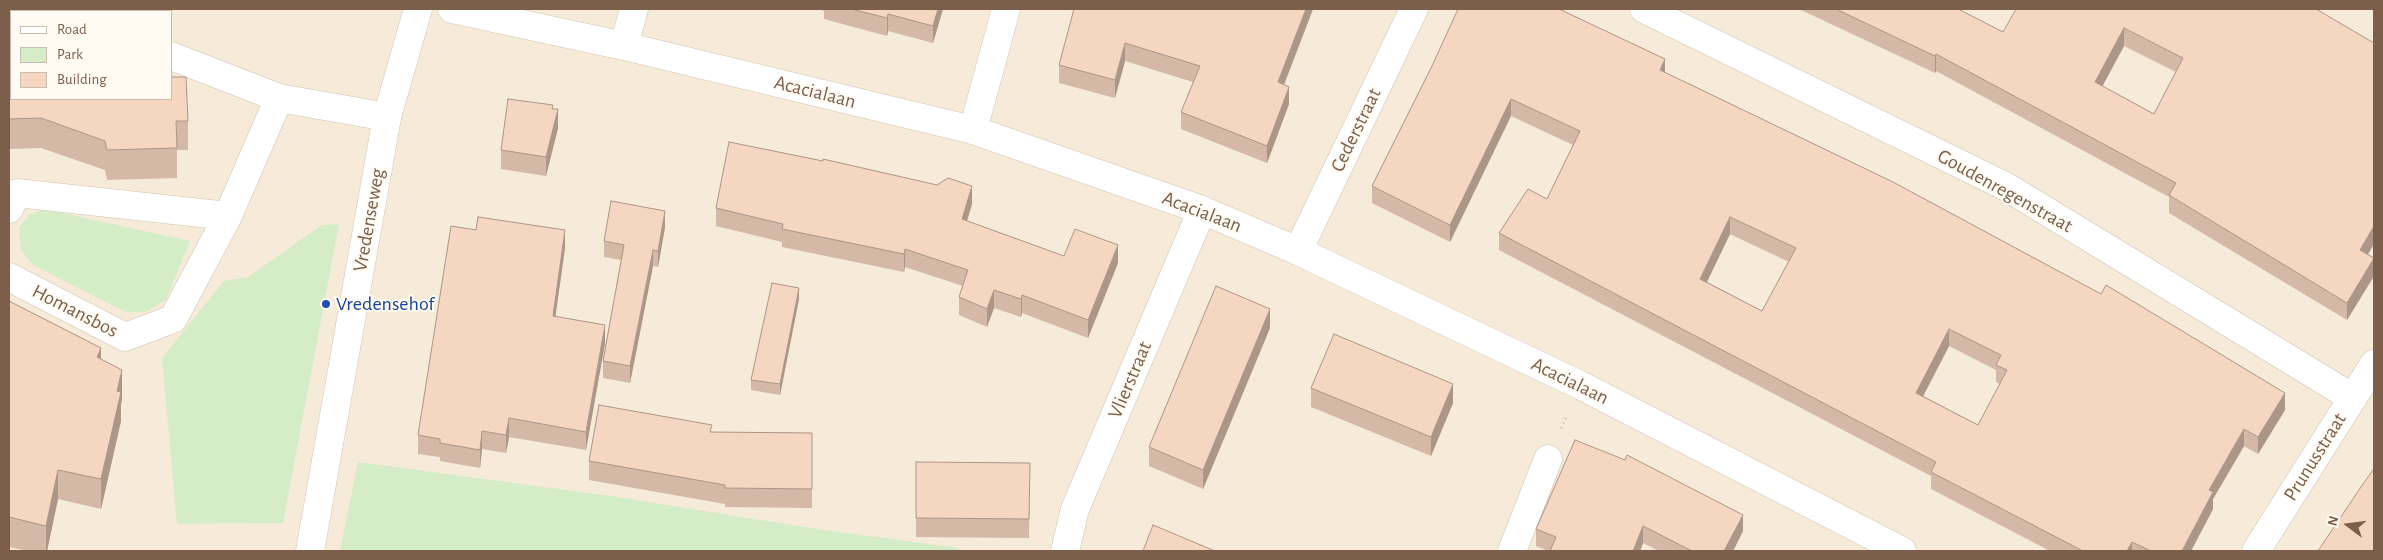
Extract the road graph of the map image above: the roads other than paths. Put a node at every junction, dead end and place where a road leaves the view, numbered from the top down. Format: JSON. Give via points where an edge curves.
{"nodes":[{"id":1,"x":418,"y":9,"type":"edge"},
{"id":2,"x":452,"y":9,"type":"edge"},
{"id":3,"x":634,"y":9,"type":"edge"},
{"id":4,"x":1006,"y":9,"type":"edge"},
{"id":5,"x":1414,"y":9,"type":"edge"},
{"id":6,"x":1644,"y":9,"type":"edge"},
{"id":7,"x":624,"y":46,"type":"junction"},
{"id":8,"x":172,"y":56,"type":"edge"},
{"id":9,"x":279,"y":98,"type":"junction"},
{"id":10,"x":387,"y":118,"type":"junction"},
{"id":11,"x":973,"y":130,"type":"junction"},
{"id":12,"x":9,"y":209,"type":"edge"},
{"id":13,"x":1202,"y":210,"type":"junction"},
{"id":14,"x":228,"y":216,"type":"junction"},
{"id":15,"x":1298,"y":251,"type":"junction"},
{"id":16,"x":9,"y":278,"type":"edge"},
{"id":17,"x":2374,"y":364,"type":"edge"},
{"id":18,"x":2353,"y":398,"type":"junction"},
{"id":19,"x":1548,"y":459,"type":"road end"},
{"id":20,"x":310,"y":551,"type":"edge"},
{"id":21,"x":1065,"y":551,"type":"edge"},
{"id":22,"x":1512,"y":551,"type":"edge"},
{"id":23,"x":1902,"y":551,"type":"edge"},
{"id":24,"x":2256,"y":551,"type":"edge"}],
"edges":[{"from":1,"to":10,"type":"street","name":"Vredenseweg"},
{"from":2,"to":7,"type":"street","name":"Acacialaan"},
{"from":3,"to":7,"type":"street"},
{"from":4,"to":11,"type":"street"},
{"from":5,"to":15,"type":"street","name":"Cederstraat"},
{"from":6,"to":18,"type":"street","name":"Goudenregenstraat","via":[[2005,186]]},
{"from":7,"to":11,"type":"street","name":"Acacialaan"},
{"from":8,"to":9,"type":"street"},
{"from":9,"to":10,"type":"street"},
{"from":9,"to":14,"type":"street","name":"Homansbos"},
{"from":10,"to":20,"type":"street","name":"Vredenseweg"},
{"from":11,"to":13,"type":"street","name":"Acacialaan"},
{"from":12,"to":14,"type":"street","via":[[17,193]]},
{"from":13,"to":15,"type":"street","name":"Acacialaan"},
{"from":13,"to":21,"type":"street","name":"Vlierstraat","via":[[1075,509]]},
{"from":14,"to":16,"type":"street","name":"Homansbos","via":[[173,319],[125,337]]},
{"from":15,"to":23,"type":"street","name":"Acacialaan","via":[[1580,385]]},
{"from":17,"to":18,"type":"street","name":"Prunusstraat"},
{"from":18,"to":24,"type":"street","name":"Prunusstraat"},
{"from":19,"to":22,"type":"street"}]}
